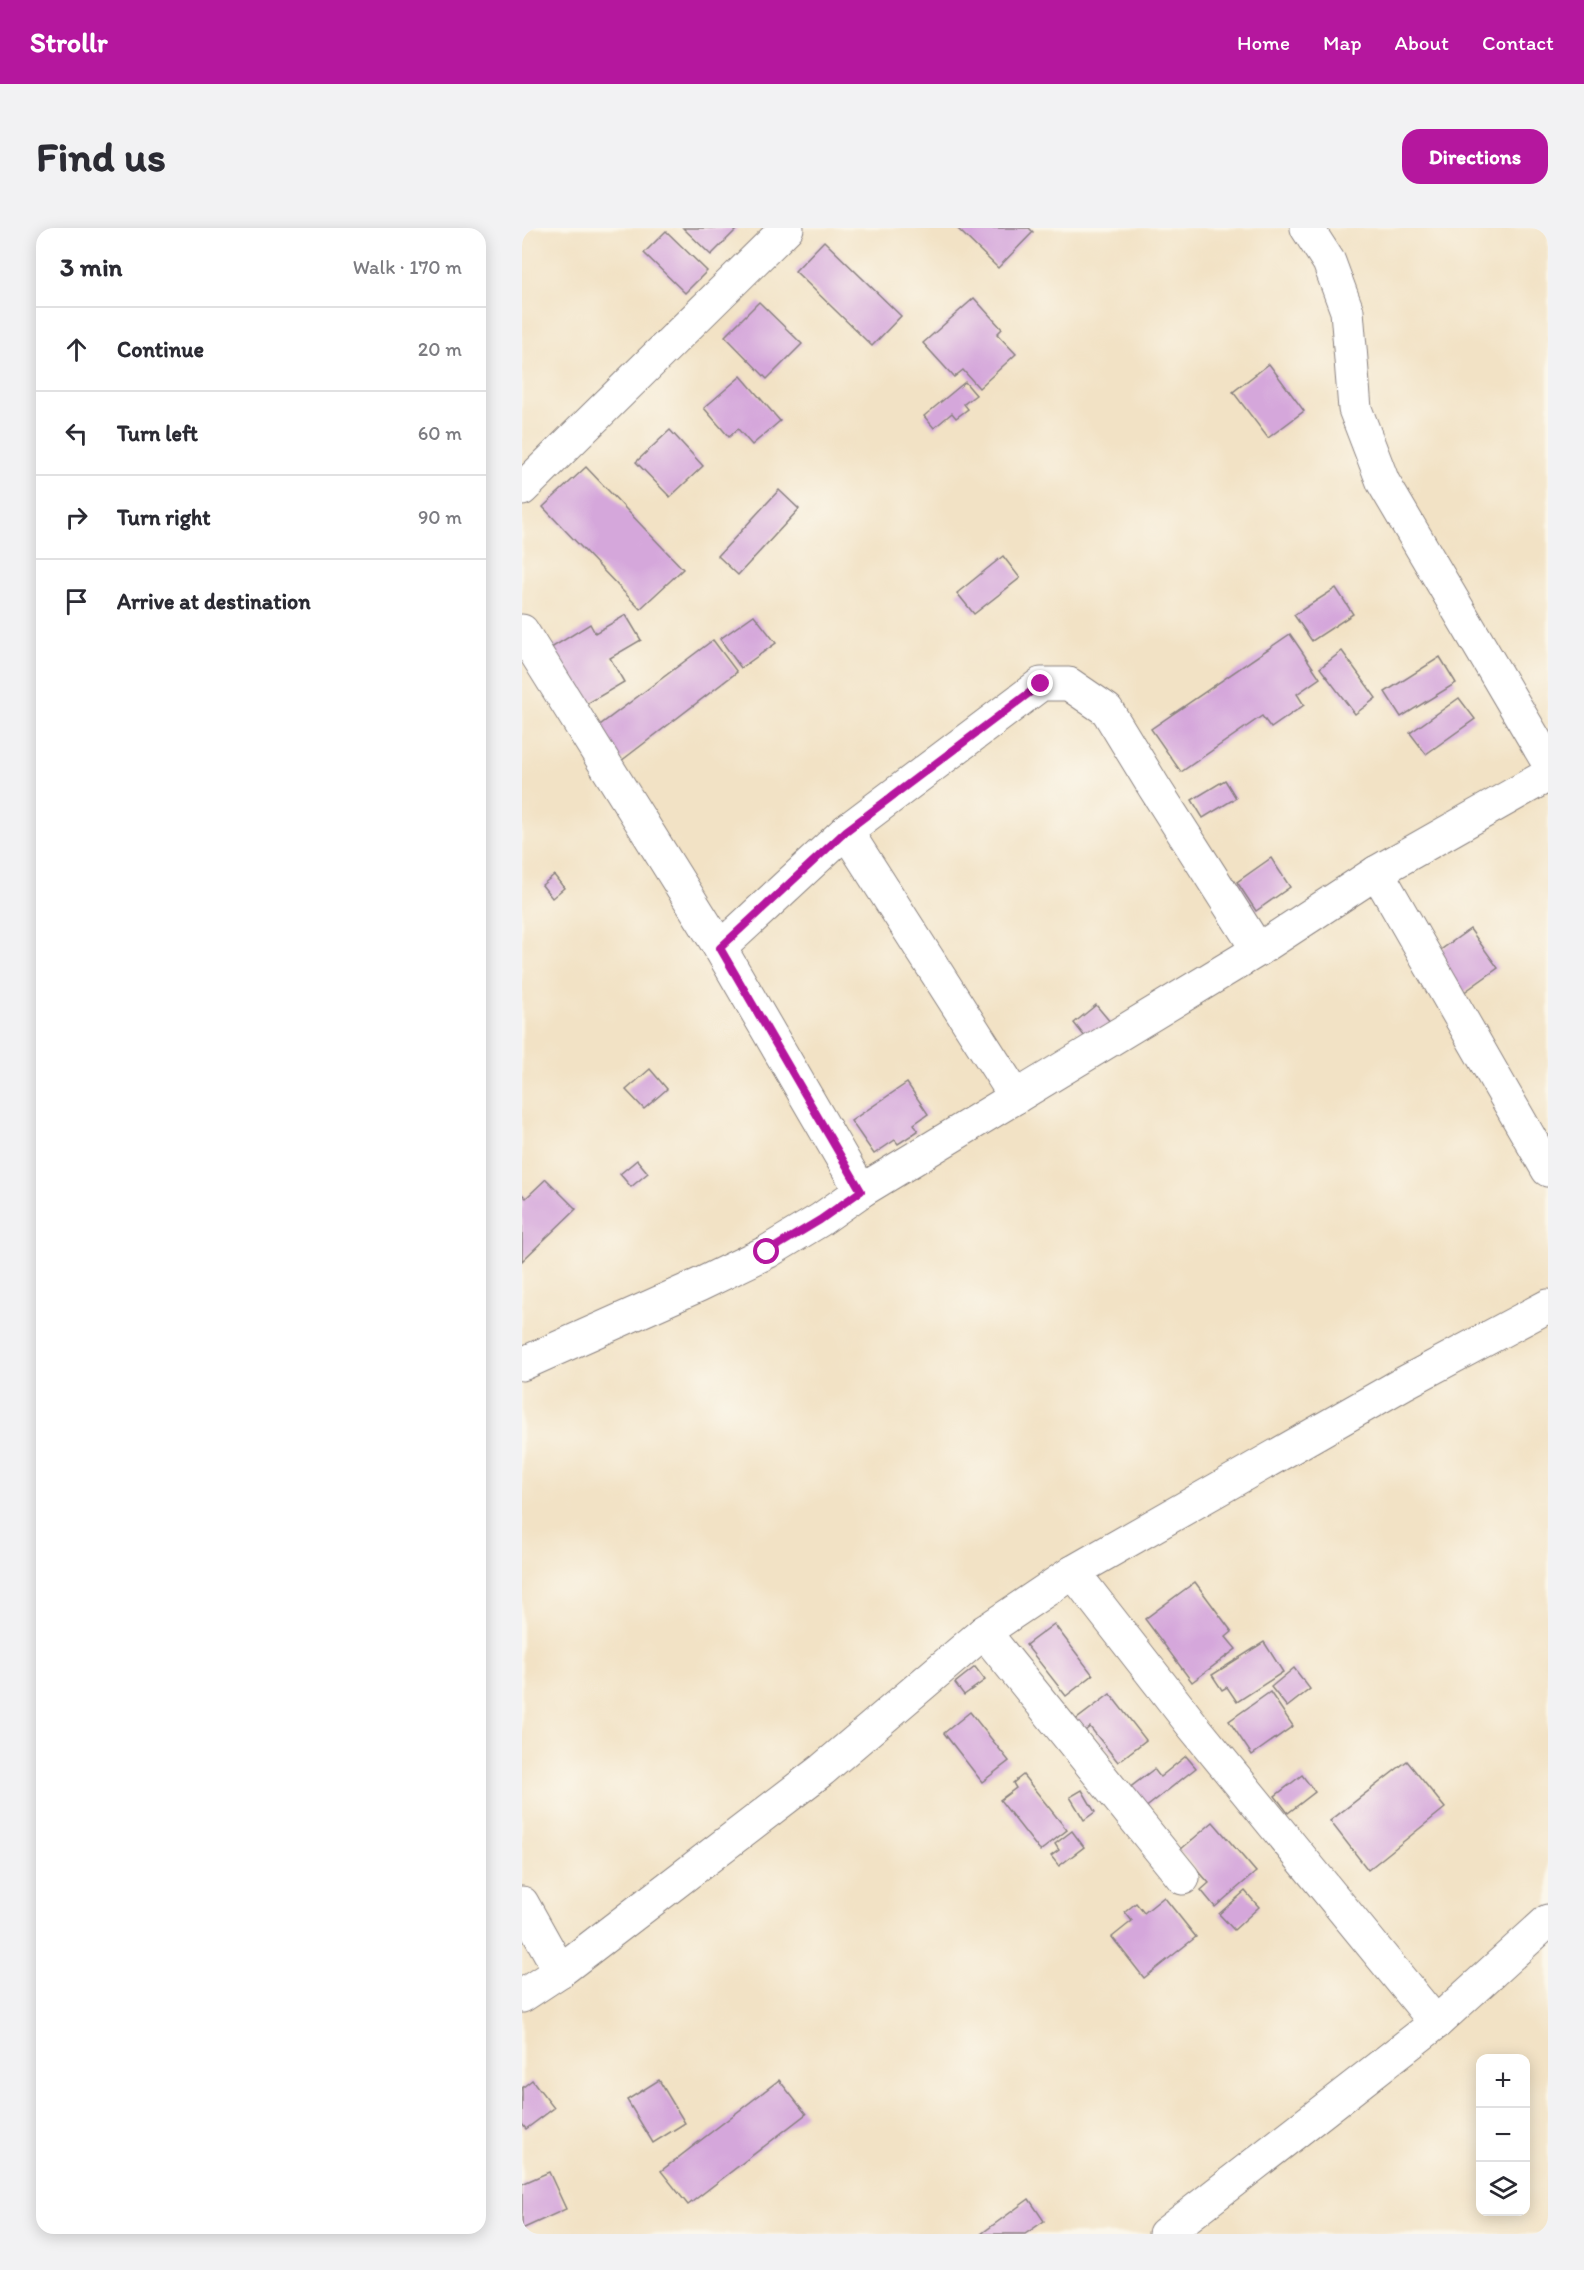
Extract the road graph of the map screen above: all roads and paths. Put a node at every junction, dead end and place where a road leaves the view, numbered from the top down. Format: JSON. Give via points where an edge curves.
{"nodes":[{"id":1,"x":787,"y":228,"type":"edge"},
{"id":2,"x":1307,"y":228,"type":"edge"},
{"id":3,"x":522,"y":489,"type":"edge"},
{"id":4,"x":522,"y":630,"type":"edge"},
{"id":5,"x":1548,"y":762,"type":"edge"},
{"id":6,"x":1548,"y":775,"type":"edge"},
{"id":7,"x":846,"y":831,"type":"junction"},
{"id":8,"x":1377,"y":872,"type":"junction"},
{"id":9,"x":720,"y":948,"type":"junction"},
{"id":10,"x":1258,"y":950,"type":"junction"},
{"id":11,"x":1016,"y":1097,"type":"junction"},
{"id":12,"x":1548,"y":1170,"type":"edge"},
{"id":13,"x":861,"y":1191,"type":"junction"},
{"id":14,"x":1548,"y":1306,"type":"edge"},
{"id":15,"x":522,"y":1364,"type":"edge"},
{"id":16,"x":1073,"y":1572,"type":"junction"},
{"id":17,"x":984,"y":1632,"type":"junction"},
{"id":18,"x":1183,"y":1878,"type":"dead end"},
{"id":19,"x":522,"y":1903,"type":"edge"},
{"id":20,"x":1548,"y":1921,"type":"edge"},
{"id":21,"x":560,"y":1971,"type":"junction"},
{"id":22,"x":522,"y":1996,"type":"edge"},
{"id":23,"x":1436,"y":2023,"type":"junction"},
{"id":24,"x":1166,"y":2234,"type":"edge"}],
"edges":[{"from":1,"to":3,"type":"street"},
{"from":2,"to":5,"type":"street","via":[[1329,262],[1347,311],[1355,409],[1383,482]]},
{"from":4,"to":9,"type":"street"},
{"from":6,"to":8,"type":"street"},
{"from":7,"to":9,"type":"street"},
{"from":7,"to":10,"type":"street","via":[[1041,684],[1069,684],[1107,710]]},
{"from":7,"to":11,"type":"street"},
{"from":8,"to":10,"type":"street"},
{"from":8,"to":12,"type":"street"},
{"from":9,"to":13,"type":"street"},
{"from":10,"to":11,"type":"street"},
{"from":11,"to":13,"type":"street"},
{"from":13,"to":15,"type":"street","via":[[767,1252]]},
{"from":14,"to":16,"type":"street","via":[[1404,1383]]},
{"from":16,"to":17,"type":"street"},
{"from":16,"to":23,"type":"street","via":[[1193,1726]]},
{"from":17,"to":18,"type":"street"},
{"from":17,"to":21,"type":"street","via":[[822,1770]]},
{"from":19,"to":21,"type":"street"},
{"from":20,"to":23,"type":"street"},
{"from":21,"to":22,"type":"street"},
{"from":23,"to":24,"type":"street"}]}
